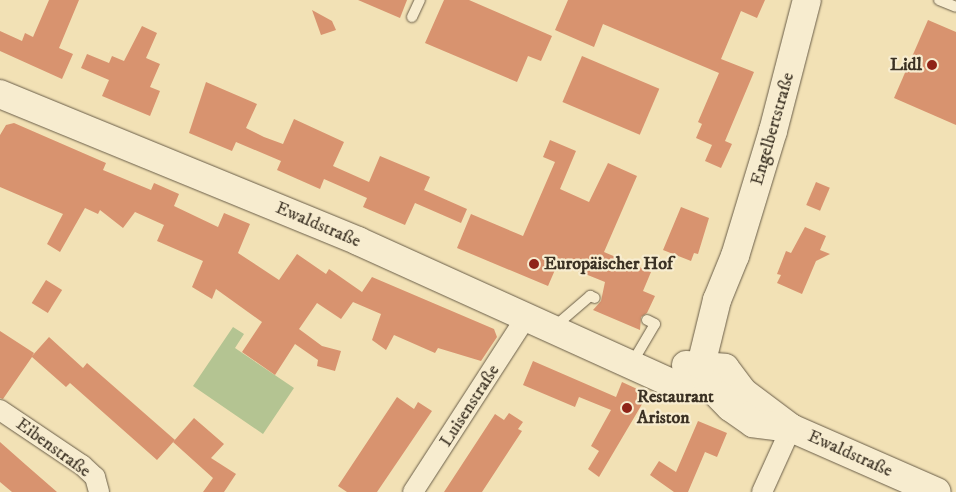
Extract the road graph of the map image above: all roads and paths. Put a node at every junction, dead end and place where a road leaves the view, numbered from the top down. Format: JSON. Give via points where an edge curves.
{"nodes":[{"id":1,"x":420,"y":0,"type":"edge"},
{"id":2,"x":807,"y":0,"type":"edge"},
{"id":3,"x":939,"y":0,"type":"edge"},
{"id":4,"x":956,"y":7,"type":"edge"},
{"id":5,"x":412,"y":17,"type":"dead end"},
{"id":6,"x":1,"y":95,"type":"edge"},
{"id":7,"x":596,"y":298,"type":"dead end"},
{"id":8,"x":525,"y":319,"type":"junction"},
{"id":9,"x":647,"y":320,"type":"dead end"},
{"id":10,"x":552,"y":329,"type":"junction"},
{"id":11,"x":632,"y":363,"type":"junction"},
{"id":12,"x":711,"y":372,"type":"junction"},
{"id":13,"x":0,"y":410,"type":"edge"},
{"id":14,"x":791,"y":428,"type":"junction"},
{"id":15,"x":99,"y":492,"type":"edge"},
{"id":16,"x":413,"y":492,"type":"edge"},
{"id":17,"x":762,"y":492,"type":"edge"},
{"id":18,"x":937,"y":492,"type":"edge"}],
"edges":[{"from":1,"to":5,"type":"lane"},
{"from":2,"to":12,"type":"main road","name":"Engelbertstraße","via":[[735,256],[722,348]]},
{"from":3,"to":4,"type":"lane"},
{"from":6,"to":8,"type":"main road","name":"Ewaldstraße","via":[[358,241]]},
{"from":7,"to":10,"type":"lane","via":[[590,296]]},
{"from":8,"to":10,"type":"main road","name":"Ewaldstraße"},
{"from":8,"to":16,"type":"street","name":"Luisenstraße"},
{"from":9,"to":11,"type":"lane","via":[[656,324]]},
{"from":10,"to":11,"type":"main road","name":"Ewaldstraße"},
{"from":11,"to":12,"type":"main road","name":"Ewaldstraße","via":[[671,383]]},
{"from":12,"to":14,"type":"main road","name":"Ewaldstraße","via":[[730,407],[753,422]]},
{"from":13,"to":15,"type":"street","name":"Eibenstraße","via":[[82,465],[95,477]]},
{"from":14,"to":17,"type":"street"},
{"from":14,"to":18,"type":"main road","name":"Ewaldstraße"}]}
